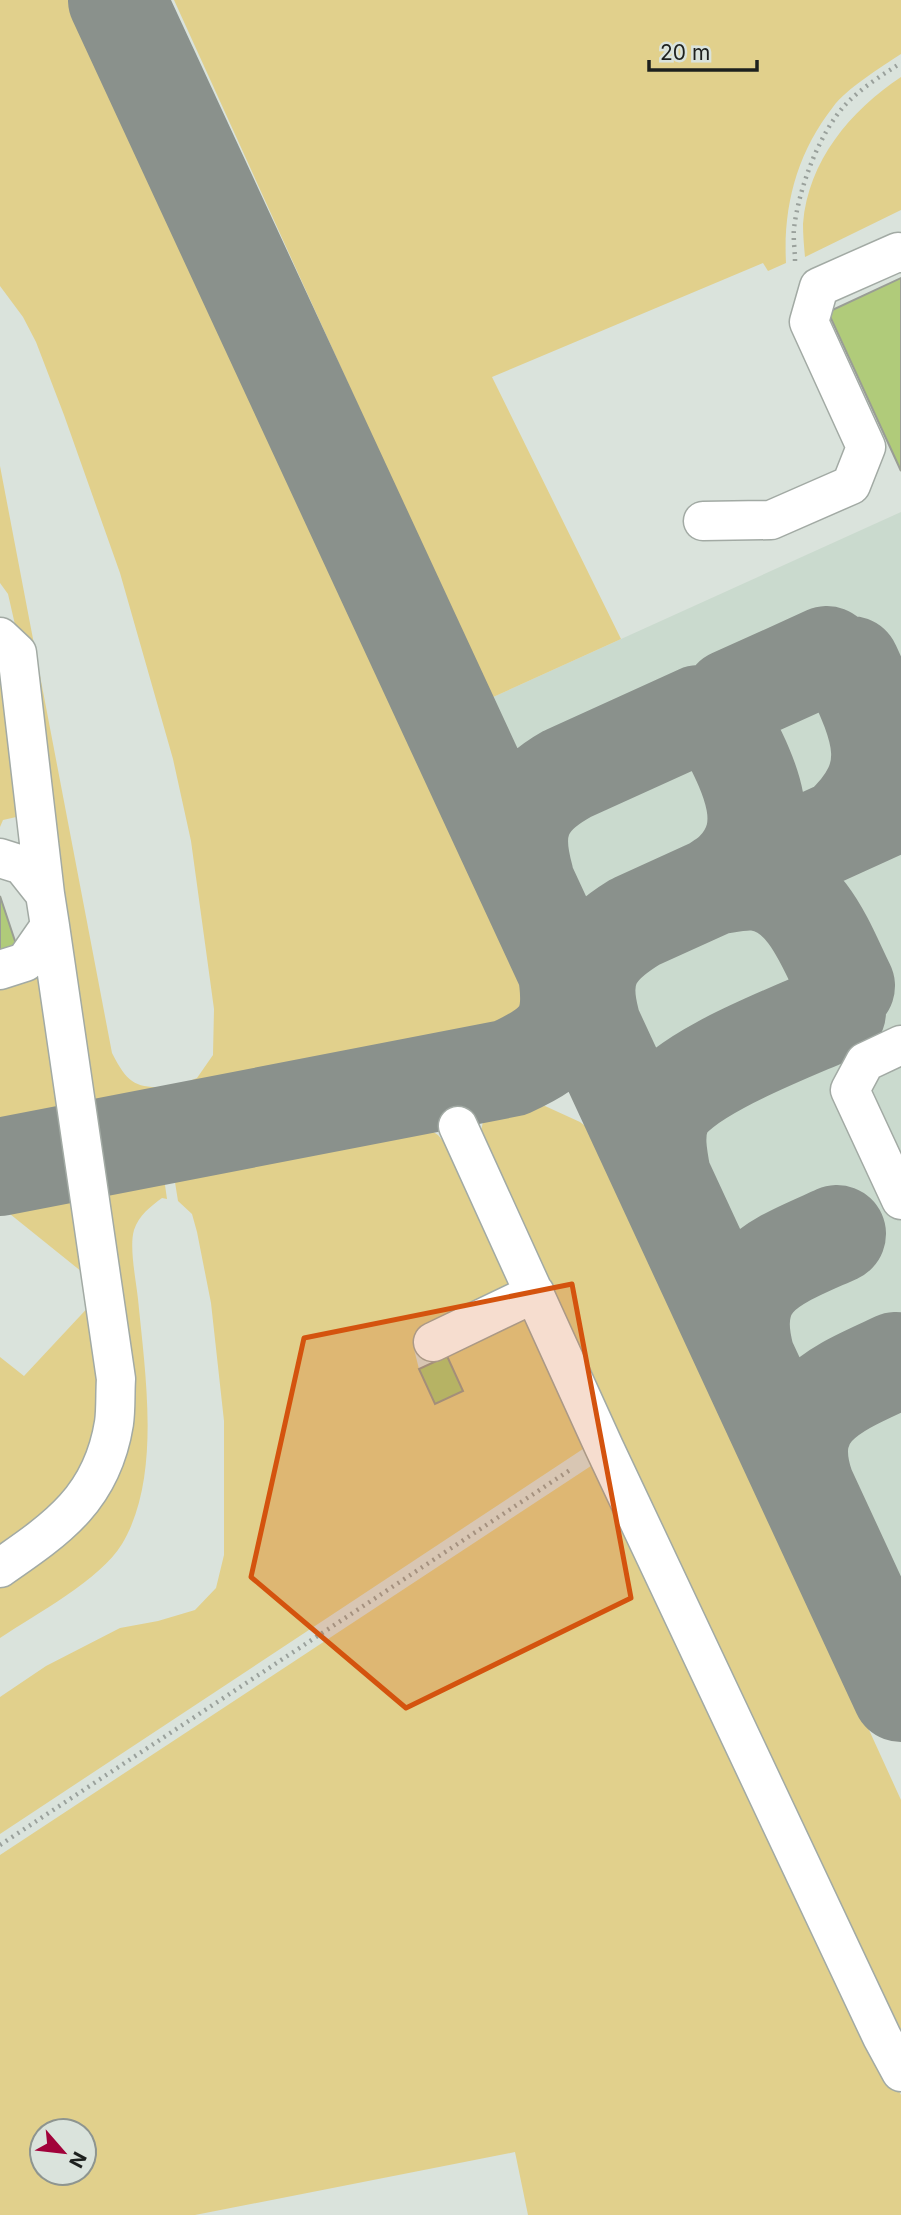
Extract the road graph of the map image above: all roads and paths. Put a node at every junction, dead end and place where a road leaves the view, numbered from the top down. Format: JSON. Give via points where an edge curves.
{"nodes":[{"id":1,"x":901,"y":63,"type":"edge"},
{"id":2,"x":901,"y":253,"type":"edge"},
{"id":3,"x":809,"y":322,"type":"junction"},
{"id":4,"x":703,"y":521,"type":"dead end"},
{"id":5,"x":0,"y":637,"type":"edge"},
{"id":6,"x":0,"y":858,"type":"edge"},
{"id":7,"x":48,"y":910,"type":"junction"},
{"id":8,"x":0,"y":970,"type":"edge"},
{"id":9,"x":901,"y":1045,"type":"edge"},
{"id":10,"x":458,"y":1126,"type":"dead end"},
{"id":11,"x":901,"y":1200,"type":"edge"},
{"id":12,"x":535,"y":1293,"type":"junction"},
{"id":13,"x":433,"y":1342,"type":"dead end"},
{"id":14,"x":604,"y":1447,"type":"junction"},
{"id":15,"x":0,"y":1568,"type":"edge"},
{"id":16,"x":0,"y":1845,"type":"edge"},
{"id":17,"x":901,"y":2071,"type":"edge"}],
"edges":[{"from":1,"to":3,"type":"path","via":[[844,106],[818,148],[802,193],[794,230],[796,284]]},
{"from":2,"to":3,"type":"lane","via":[[819,287]]},
{"from":3,"to":4,"type":"lane","via":[[866,447],[851,485],[771,520]]},
{"from":5,"to":7,"type":"lane","via":[[17,653]]},
{"from":6,"to":7,"type":"lane","via":[[22,865]]},
{"from":7,"to":8,"type":"lane","via":[[24,962]]},
{"from":7,"to":15,"type":"lane","via":[[116,1379],[114,1423],[103,1467],[81,1504],[49,1535]]},
{"from":9,"to":11,"type":"lane","via":[[865,1062],[850,1090]]},
{"from":10,"to":12,"type":"lane"},
{"from":12,"to":13,"type":"lane"},
{"from":12,"to":14,"type":"lane"},
{"from":14,"to":16,"type":"path"},
{"from":14,"to":17,"type":"lane"}]}
